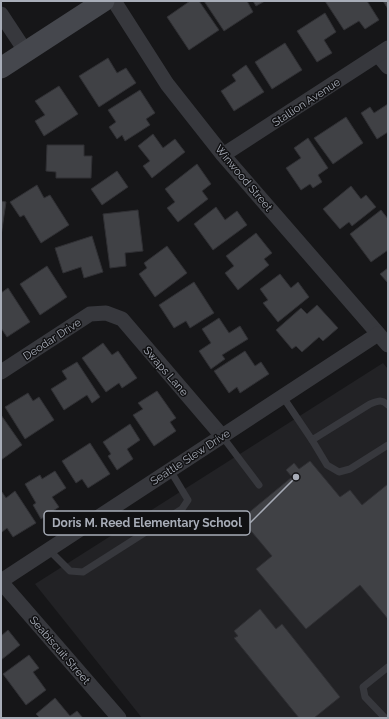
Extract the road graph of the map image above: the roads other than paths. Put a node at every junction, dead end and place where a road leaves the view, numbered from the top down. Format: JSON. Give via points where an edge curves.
{"nodes":[{"id":1,"x":104,"y":1,"type":"edge"},
{"id":2,"x":114,"y":1,"type":"edge"},
{"id":3,"x":1,"y":14,"type":"edge"},
{"id":4,"x":26,"y":52,"type":"junction"},
{"id":5,"x":383,"y":52,"type":"edge"},
{"id":6,"x":388,"y":67,"type":"edge"},
{"id":7,"x":1,"y":68,"type":"edge"},
{"id":8,"x":223,"y":155,"type":"junction"},
{"id":9,"x":106,"y":313,"type":"joint"},
{"id":10,"x":383,"y":340,"type":"edge"},
{"id":11,"x":1,"y":372,"type":"edge"},
{"id":12,"x":283,"y":397,"type":"junction"},
{"id":13,"x":388,"y":405,"type":"edge"},
{"id":14,"x":222,"y":436,"type":"junction"},
{"id":15,"x":312,"y":440,"type":"junction"},
{"id":16,"x":388,"y":445,"type":"edge"},
{"id":17,"x":170,"y":470,"type":"junction"},
{"id":18,"x":259,"y":485,"type":"dead end"},
{"id":19,"x":49,"y":550,"type":"junction"},
{"id":20,"x":1,"y":581,"type":"edge"},
{"id":21,"x":388,"y":667,"type":"edge"},
{"id":22,"x":119,"y":718,"type":"edge"},
{"id":23,"x":385,"y":718,"type":"edge"}],
"edges":[{"from":1,"to":4,"type":"main road"},
{"from":2,"to":8,"type":"street","name":"Winwood Street","via":[[167,84]]},
{"from":3,"to":4,"type":"street"},
{"from":4,"to":7,"type":"main road"},
{"from":5,"to":6,"type":"street"},
{"from":5,"to":8,"type":"street","name":"Stallion Avenue"},
{"from":8,"to":10,"type":"street","name":"Winwood Street"},
{"from":9,"to":11,"type":"street","name":"Deodar Drive","via":[[90,314]]},
{"from":9,"to":14,"type":"street","name":"Swaps Lane","via":[[122,319]]},
{"from":10,"to":12,"type":"street","name":"Seattle Slew Drive"},
{"from":12,"to":14,"type":"street","name":"Seattle Slew Drive"},
{"from":12,"to":15,"type":"lane"},
{"from":13,"to":15,"type":"lane","via":[[380,400],[370,404]]},
{"from":14,"to":17,"type":"street","name":"Seattle Slew Drive"},
{"from":14,"to":18,"type":"lane"},
{"from":15,"to":16,"type":"lane","via":[[327,465],[339,472],[350,469]]},
{"from":17,"to":19,"type":"street","name":"Seattle Slew Drive"},
{"from":17,"to":19,"type":"lane","via":[[188,500],[182,509],[83,572],[70,571]]},
{"from":19,"to":20,"type":"street","name":"Seattle Slew Drive"},
{"from":20,"to":22,"type":"street","name":"Seabiscuit Street"},
{"from":21,"to":23,"type":"lane","via":[[363,687],[365,697]]}]}
